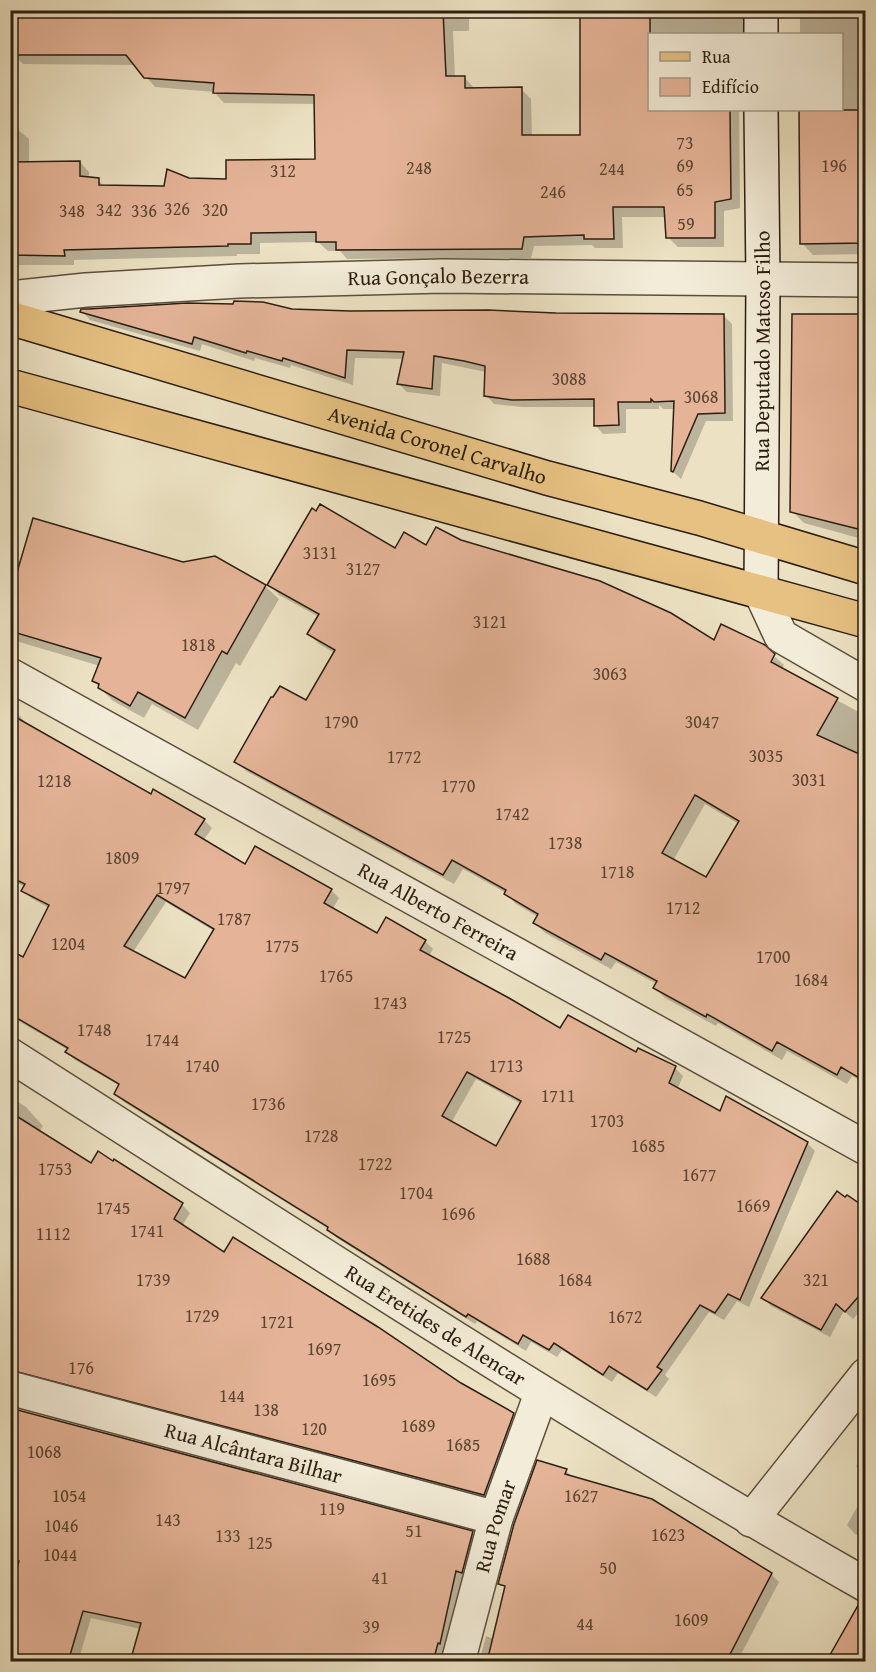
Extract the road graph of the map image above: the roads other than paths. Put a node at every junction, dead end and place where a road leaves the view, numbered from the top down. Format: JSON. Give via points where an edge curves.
{"nodes":[{"id":1,"x":761,"y":10,"type":"edge"},
{"id":2,"x":761,"y":33,"type":"edge"},
{"id":3,"x":761,"y":111,"type":"edge"},
{"id":4,"x":763,"y":280,"type":"junction"},
{"id":5,"x":866,"y":280,"type":"edge"},
{"id":6,"x":10,"y":298,"type":"edge"},
{"id":7,"x":10,"y":318,"type":"edge"},
{"id":8,"x":10,"y":386,"type":"edge"},
{"id":9,"x":761,"y":537,"type":"junction"},
{"id":10,"x":866,"y":568,"type":"edge"},
{"id":11,"x":761,"y":593,"type":"junction"},
{"id":12,"x":866,"y":621,"type":"edge"},
{"id":13,"x":10,"y":675,"type":"edge"},
{"id":14,"x":866,"y":685,"type":"edge"},
{"id":15,"x":10,"y":1055,"type":"edge"},
{"id":16,"x":866,"y":1148,"type":"edge"},
{"id":17,"x":866,"y":1375,"type":"edge"},
{"id":18,"x":10,"y":1388,"type":"edge"},
{"id":19,"x":541,"y":1394,"type":"junction"},
{"id":20,"x":496,"y":1518,"type":"junction"},
{"id":21,"x":751,"y":1520,"type":"junction"},
{"id":22,"x":866,"y":1585,"type":"edge"},
{"id":23,"x":458,"y":1662,"type":"edge"}],
"edges":[{"from":1,"to":2,"type":"street"},
{"from":3,"to":4,"type":"street","name":"Rua Deputado Matoso Filho"},
{"from":4,"to":5,"type":"street","name":"Rua Gonçalo Bezerra"},
{"from":4,"to":6,"type":"street","name":"Rua Gonçalo Bezerra","via":[[421,277],[227,282]]},
{"from":4,"to":9,"type":"street","name":"Rua Deputado Matoso Filho"},
{"from":7,"to":9,"type":"main road","name":"Avenida Coronel Carvalho","via":[[536,475]]},
{"from":8,"to":11,"type":"main road"},
{"from":9,"to":10,"type":"main road","name":"Avenida Coronel Carvalho"},
{"from":9,"to":11,"type":"street","name":"Rua Deputado Matoso Filho"},
{"from":11,"to":12,"type":"main road"},
{"from":11,"to":14,"type":"street","via":[[781,636]]},
{"from":13,"to":16,"type":"street","name":"Rua Alberto Ferreira"},
{"from":15,"to":19,"type":"street","name":"Rua Eretides de Alencar"},
{"from":17,"to":21,"type":"street"},
{"from":18,"to":20,"type":"street","name":"Rua Alcântara Bilhar"},
{"from":19,"to":20,"type":"street","name":"Rua Pomar"},
{"from":19,"to":21,"type":"street","name":"Rua Eretides de Alencar"},
{"from":20,"to":23,"type":"street","name":"Rua Pomar"},
{"from":21,"to":22,"type":"street","name":"Rua Eretides de Alencar"}]}
